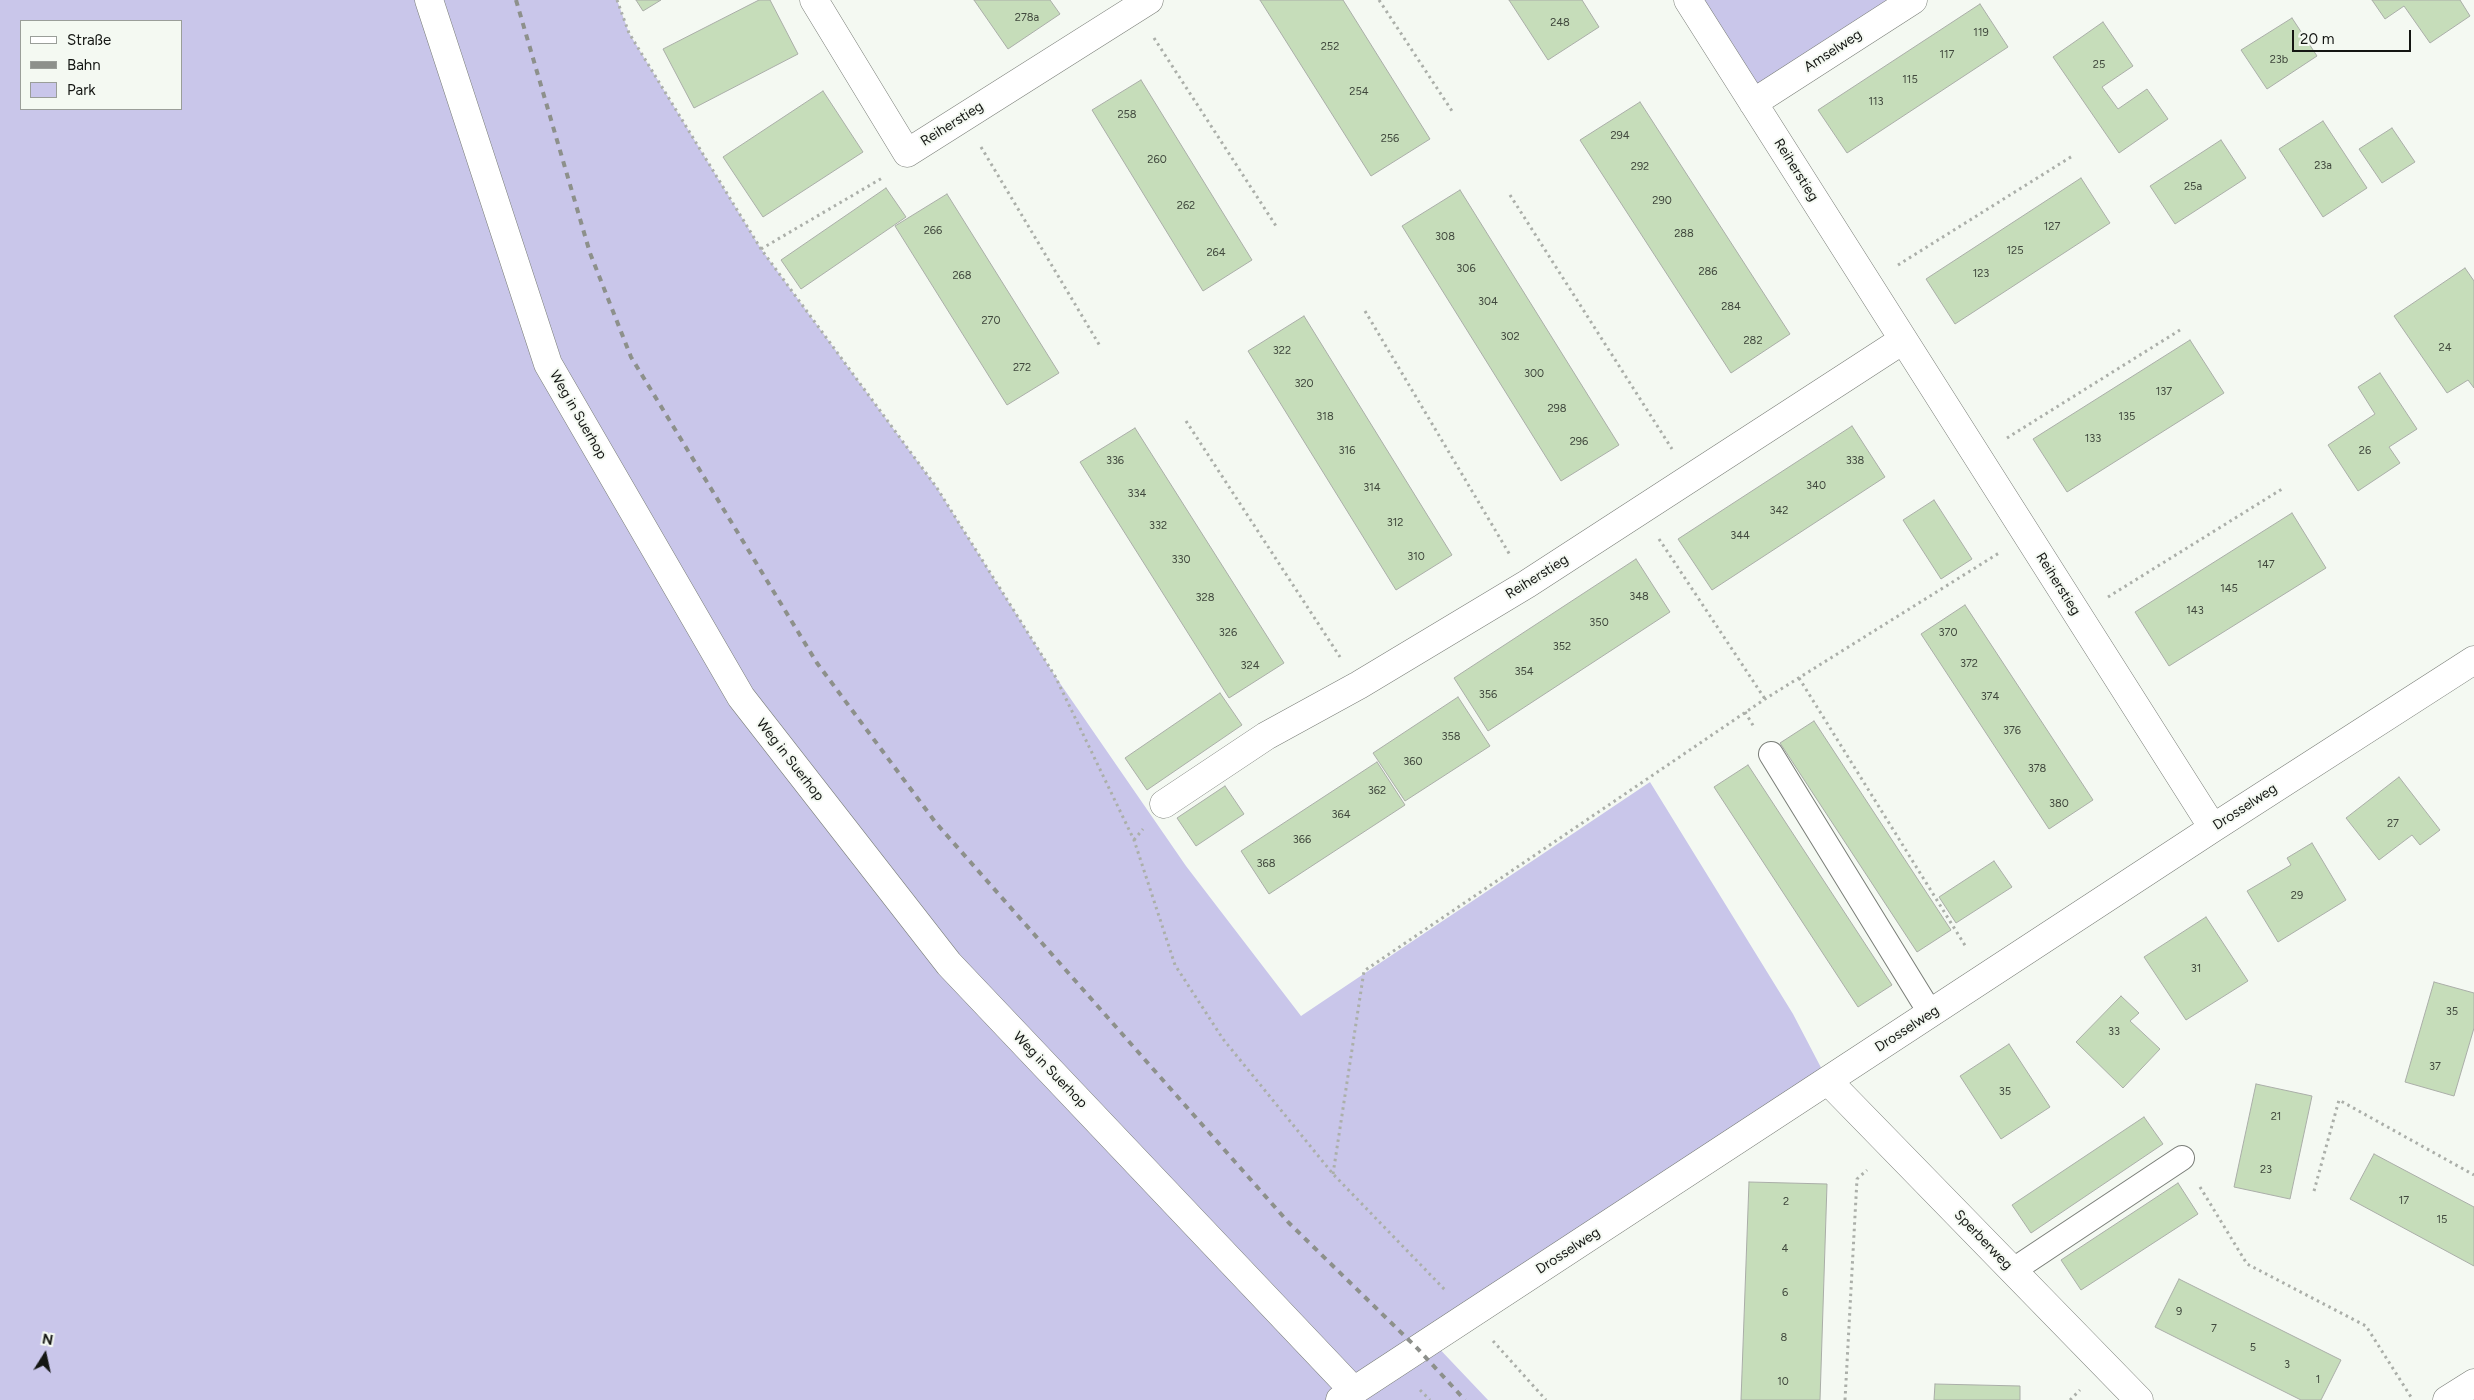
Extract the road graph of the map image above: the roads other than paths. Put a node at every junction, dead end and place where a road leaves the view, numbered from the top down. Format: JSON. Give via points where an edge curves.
{"nodes":[{"id":1,"x":429,"y":0,"type":"edge"},
{"id":2,"x":814,"y":0,"type":"edge"},
{"id":3,"x":1688,"y":0,"type":"edge"},
{"id":4,"x":1913,"y":0,"type":"edge"},
{"id":5,"x":1142,"y":4,"type":"edge"},
{"id":6,"x":1754,"y":103,"type":"junction"},
{"id":7,"x":1903,"y":340,"type":"junction"},
{"id":8,"x":2474,"y":660,"type":"edge"},
{"id":9,"x":1770,"y":754,"type":"dead end"},
{"id":10,"x":1164,"y":804,"type":"dead end"},
{"id":11,"x":2213,"y":828,"type":"junction"},
{"id":12,"x":1931,"y":1014,"type":"junction"},
{"id":13,"x":1828,"y":1081,"type":"junction"},
{"id":14,"x":2182,"y":1158,"type":"road end"},
{"id":15,"x":2012,"y":1270,"type":"junction"},
{"id":16,"x":2474,"y":1383,"type":"edge"},
{"id":17,"x":1347,"y":1395,"type":"edge"},
{"id":18,"x":2139,"y":1400,"type":"edge"},
{"id":19,"x":2447,"y":1400,"type":"edge"}],
"edges":[{"from":1,"to":17,"type":"street","name":"Weg in Suerhop","via":[[548,364],[741,697],[949,964]]},
{"from":2,"to":5,"type":"street","name":"Reiherstieg","via":[[907,153]]},
{"from":3,"to":6,"type":"street","name":"Reiherstieg"},
{"from":4,"to":6,"type":"street","name":"Amselweg"},
{"from":6,"to":7,"type":"street","name":"Reiherstieg"},
{"from":7,"to":10,"type":"street","name":"Reiherstieg","via":[[1527,584],[1359,685],[1266,736]]},
{"from":7,"to":11,"type":"street","name":"Reiherstieg"},
{"from":8,"to":11,"type":"street","name":"Drosselweg"},
{"from":9,"to":12,"type":"lane"},
{"from":11,"to":12,"type":"street","name":"Drosselweg"},
{"from":12,"to":13,"type":"street","name":"Drosselweg"},
{"from":13,"to":15,"type":"street","name":"Sperberweg"},
{"from":13,"to":17,"type":"street","name":"Drosselweg"},
{"from":14,"to":15,"type":"lane"},
{"from":15,"to":18,"type":"street","name":"Sperberweg"},
{"from":16,"to":19,"type":"street"}]}
